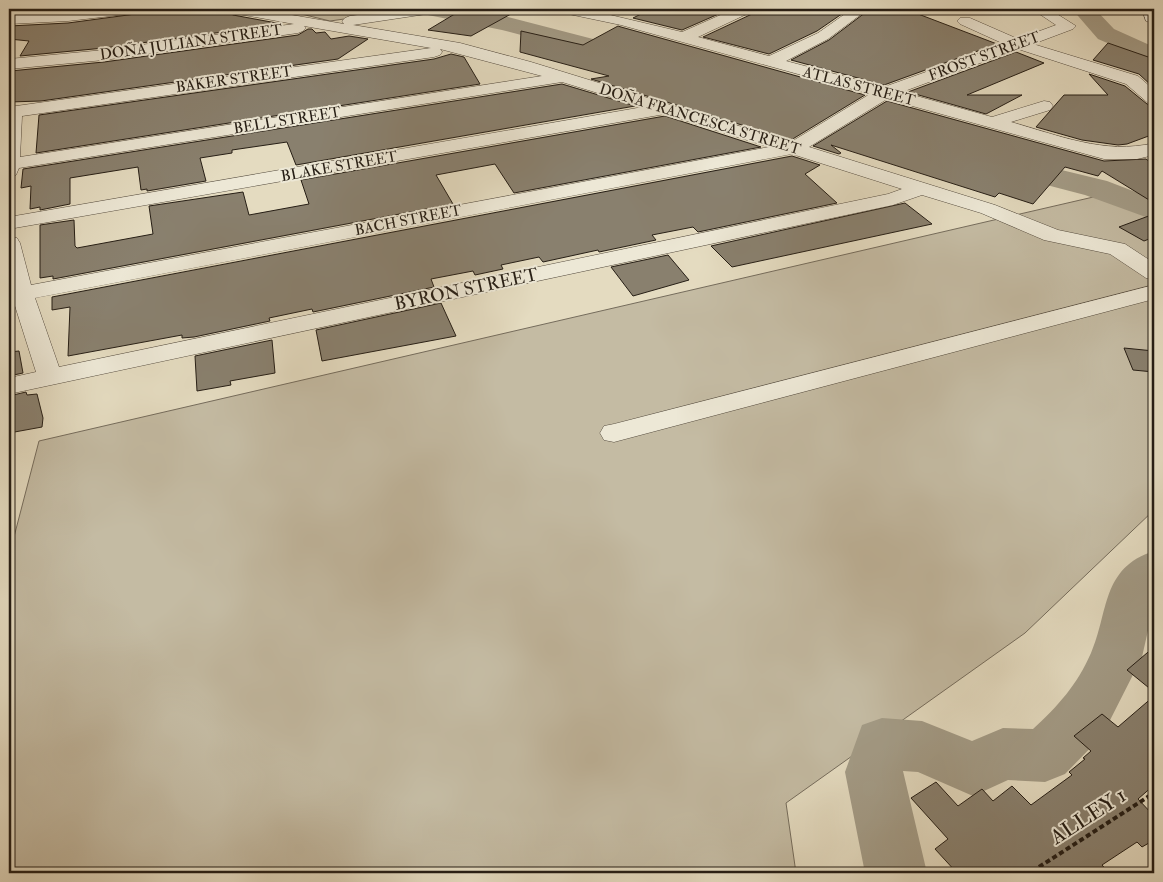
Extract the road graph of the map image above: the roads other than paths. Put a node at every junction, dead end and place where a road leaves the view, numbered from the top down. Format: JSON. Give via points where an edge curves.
{"nodes":[{"id":1,"x":137,"y":9,"type":"edge"},
{"id":2,"x":233,"y":9,"type":"edge"},
{"id":3,"x":429,"y":9,"type":"edge"},
{"id":4,"x":564,"y":9,"type":"edge"},
{"id":5,"x":613,"y":9,"type":"edge"},
{"id":6,"x":746,"y":9,"type":"edge"},
{"id":7,"x":862,"y":9,"type":"edge"},
{"id":8,"x":1038,"y":9,"type":"edge"},
{"id":9,"x":595,"y":15,"type":"junction"},
{"id":10,"x":9,"y":20,"type":"edge"},
{"id":11,"x":965,"y":21,"type":"dead end"},
{"id":12,"x":324,"y":24,"type":"junction"},
{"id":13,"x":682,"y":38,"type":"junction"},
{"id":14,"x":1017,"y":44,"type":"junction"},
{"id":15,"x":460,"y":48,"type":"junction"},
{"id":16,"x":770,"y":62,"type":"junction"},
{"id":17,"x":9,"y":64,"type":"edge"},
{"id":18,"x":565,"y":76,"type":"junction"},
{"id":19,"x":884,"y":93,"type":"junction"},
{"id":20,"x":1154,"y":99,"type":"edge"},
{"id":21,"x":1044,"y":106,"type":"dead end"},
{"id":22,"x":669,"y":109,"type":"junction"},
{"id":23,"x":11,"y":112,"type":"edge"},
{"id":24,"x":993,"y":122,"type":"junction"},
{"id":25,"x":794,"y":148,"type":"junction"},
{"id":26,"x":1154,"y":149,"type":"edge"},
{"id":27,"x":9,"y":164,"type":"edge"},
{"id":28,"x":9,"y":171,"type":"edge"},
{"id":29,"x":922,"y":188,"type":"junction"},
{"id":30,"x":9,"y":223,"type":"edge"},
{"id":31,"x":9,"y":243,"type":"edge"},
{"id":32,"x":1154,"y":273,"type":"edge"},
{"id":33,"x":1154,"y":292,"type":"edge"},
{"id":34,"x":22,"y":294,"type":"junction"},
{"id":35,"x":50,"y":377,"type":"junction"},
{"id":36,"x":9,"y":386,"type":"edge"},
{"id":37,"x":614,"y":432,"type":"dead end"}],
"edges":[{"from":1,"to":10,"type":"street"},
{"from":2,"to":12,"type":"street","name":"DOÑA FRANCESCA STREET"},
{"from":3,"to":12,"type":"street","name":"DOÑA JULIANA STREET"},
{"from":4,"to":9,"type":"street","name":"ATLAS STREET"},
{"from":5,"to":9,"type":"street"},
{"from":6,"to":13,"type":"street"},
{"from":7,"to":16,"type":"street","via":[[822,36]]},
{"from":8,"to":14,"type":"street","name":"FROST STREET","via":[[1068,26]]},
{"from":9,"to":13,"type":"street","name":"ATLAS STREET"},
{"from":11,"to":14,"type":"street"},
{"from":12,"to":15,"type":"street","name":"DOÑA FRANCESCA STREET"},
{"from":12,"to":17,"type":"street","name":"DOÑA JULIANA STREET"},
{"from":13,"to":16,"type":"street","name":"ATLAS STREET"},
{"from":14,"to":19,"type":"street","name":"FROST STREET"},
{"from":14,"to":20,"type":"street","via":[[1124,76]]},
{"from":15,"to":18,"type":"street","name":"DOÑA FRANCESCA STREET"},
{"from":15,"to":23,"type":"street","name":"BAKER STREET"},
{"from":16,"to":19,"type":"street","name":"ATLAS STREET"},
{"from":18,"to":22,"type":"street","name":"DOÑA FRANCESCA STREET"},
{"from":18,"to":27,"type":"street","name":"BELL STREET"},
{"from":19,"to":24,"type":"street","name":"ATLAS STREET"},
{"from":19,"to":25,"type":"street","name":"FROST STREET"},
{"from":21,"to":24,"type":"street"},
{"from":22,"to":25,"type":"street","name":"DOÑA FRANCESCA STREET"},
{"from":22,"to":30,"type":"street","name":"BLAKE STREET"},
{"from":23,"to":27,"type":"street"},
{"from":24,"to":26,"type":"street","name":"ATLAS STREET","via":[[1104,153],[1137,153]]},
{"from":25,"to":29,"type":"street","name":"DOÑA FRANCESCA STREET"},
{"from":25,"to":34,"type":"street","name":"BACH STREET"},
{"from":27,"to":28,"type":"street"},
{"from":29,"to":32,"type":"street","name":"DOÑA FRANCESCA STREET","via":[[988,209],[1052,235],[1117,248]]},
{"from":29,"to":35,"type":"street","name":"BYRON STREET","via":[[893,199]]},
{"from":31,"to":34,"type":"street"},
{"from":33,"to":37,"type":"street"},
{"from":34,"to":35,"type":"street"},
{"from":35,"to":36,"type":"street","name":"BYRON STREET"}]}
